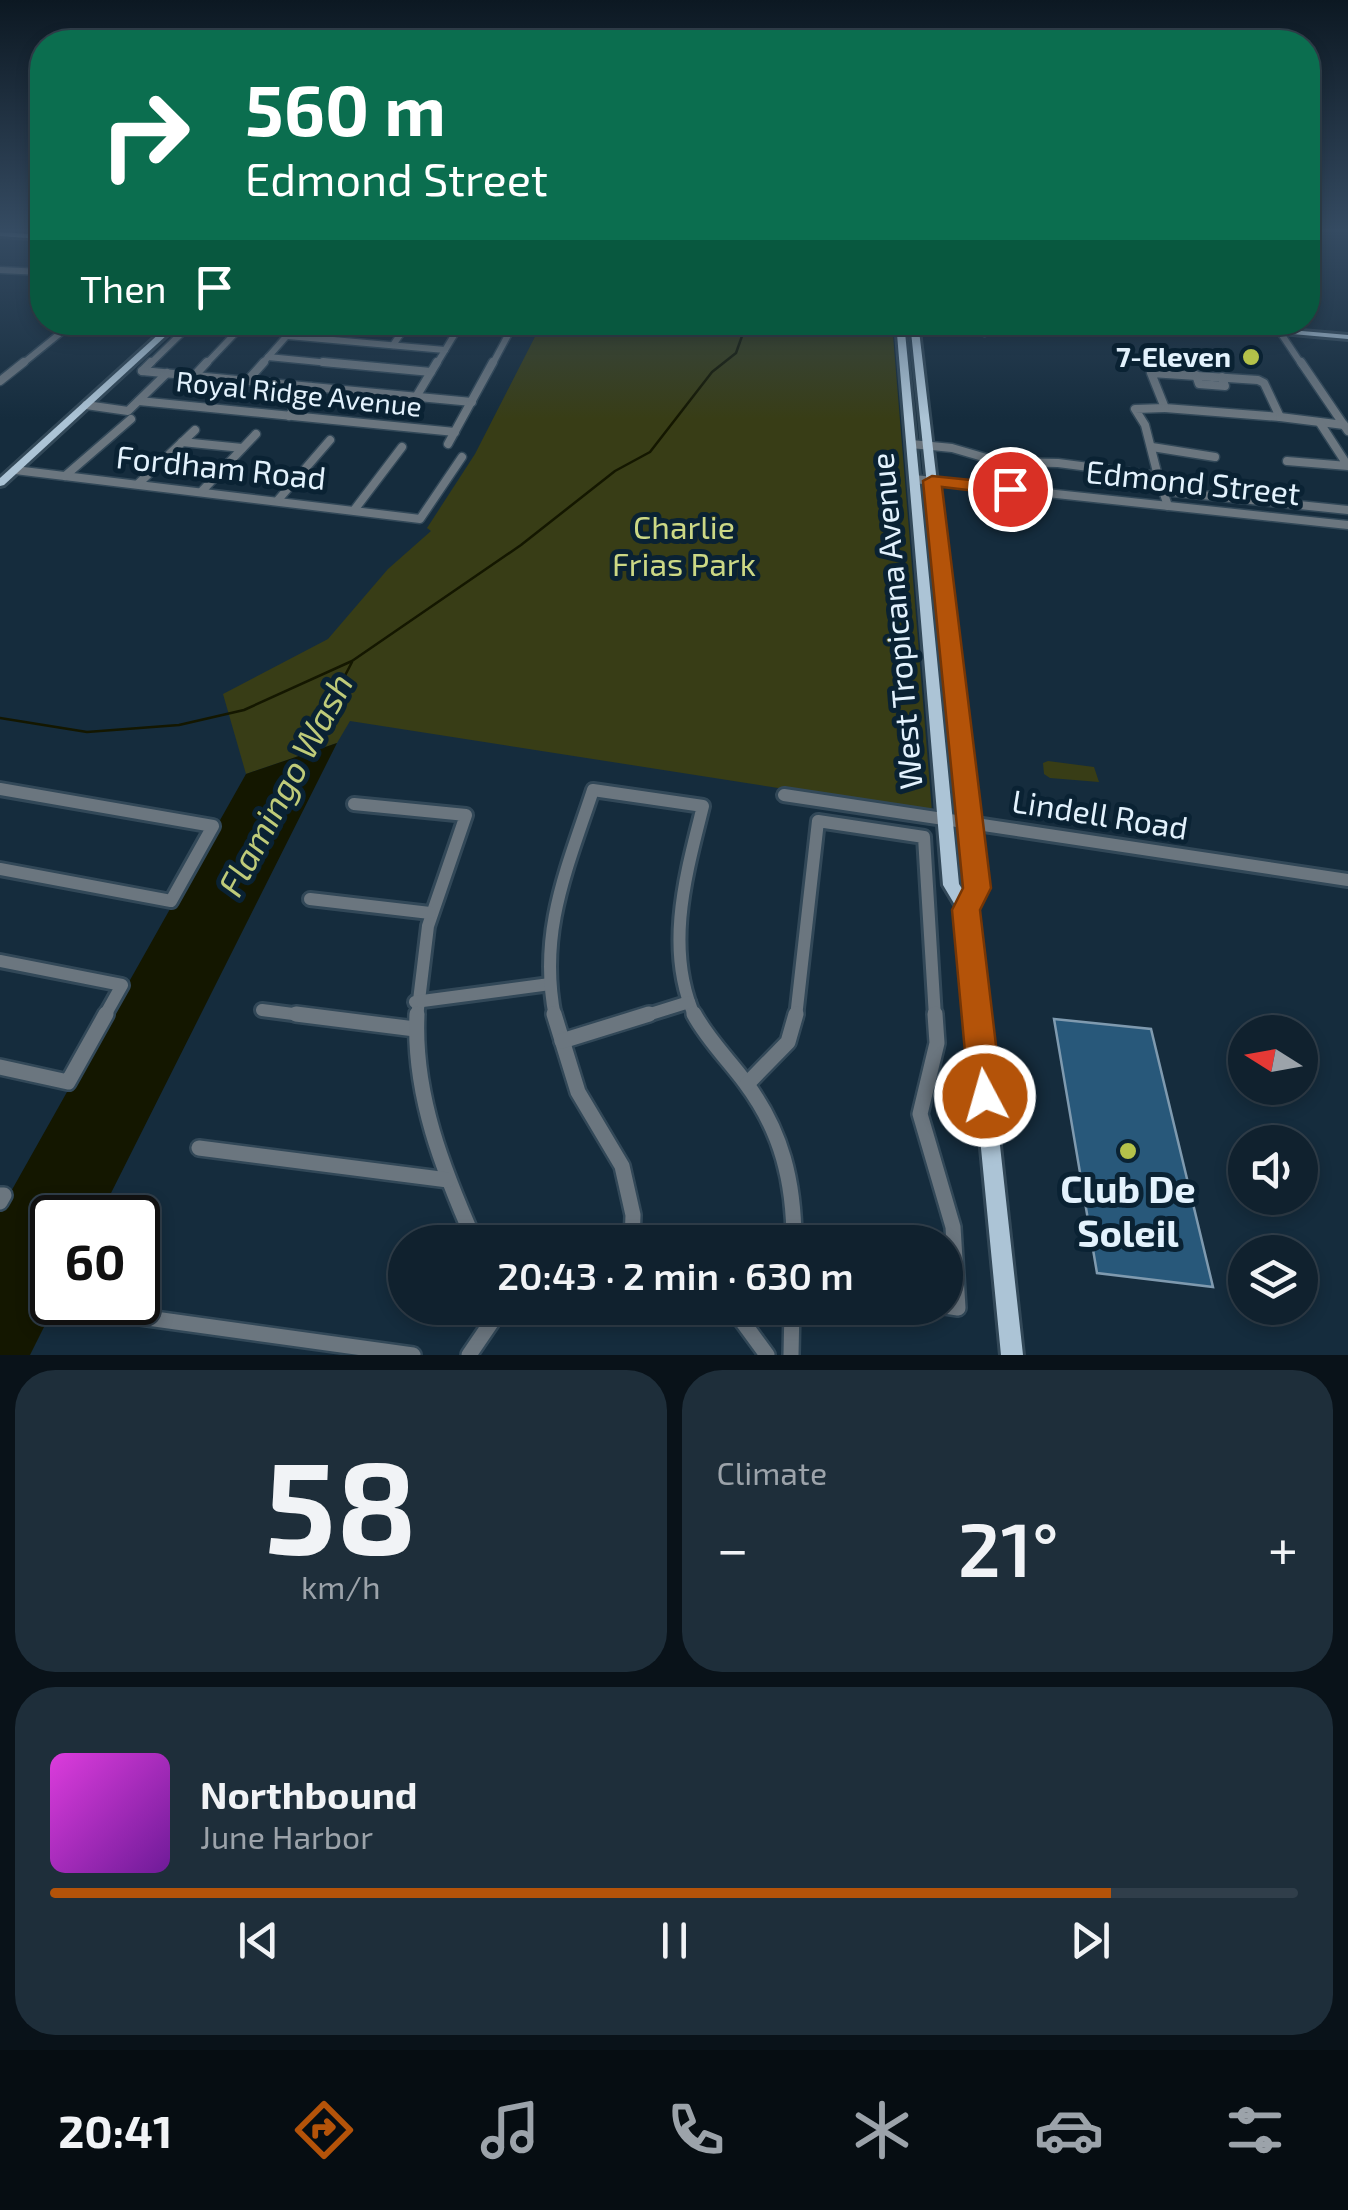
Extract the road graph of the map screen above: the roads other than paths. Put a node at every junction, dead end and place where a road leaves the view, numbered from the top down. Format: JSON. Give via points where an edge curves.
{"nodes":[{"id":1,"x":1320,"y":331,"type":"edge"},
{"id":2,"x":1348,"y":334,"type":"edge"},
{"id":3,"x":58,"y":335,"type":"edge"},
{"id":4,"x":162,"y":335,"type":"edge"},
{"id":5,"x":179,"y":335,"type":"edge"},
{"id":6,"x":233,"y":335,"type":"edge"},
{"id":7,"x":400,"y":335,"type":"edge"},
{"id":8,"x":455,"y":335,"type":"edge"},
{"id":9,"x":508,"y":335,"type":"edge"},
{"id":10,"x":901,"y":335,"type":"edge"},
{"id":11,"x":915,"y":335,"type":"edge"},
{"id":12,"x":1283,"y":335,"type":"edge"},
{"id":13,"x":288,"y":336,"type":"joint"},
{"id":14,"x":393,"y":345,"type":"junction"},
{"id":15,"x":446,"y":350,"type":"junction"},
{"id":16,"x":268,"y":357,"type":"junction"},
{"id":17,"x":431,"y":372,"type":"junction"},
{"id":18,"x":167,"y":373,"type":"junction"},
{"id":19,"x":194,"y":376,"type":"junction"},
{"id":20,"x":0,"y":381,"type":"edge"},
{"id":21,"x":248,"y":381,"type":"junction"},
{"id":22,"x":312,"y":387,"type":"junction"},
{"id":23,"x":906,"y":394,"type":"junction"},
{"id":24,"x":922,"y":395,"type":"junction"},
{"id":25,"x":416,"y":397,"type":"junction"},
{"id":26,"x":472,"y":402,"type":"junction"},
{"id":27,"x":86,"y":405,"type":"junction"},
{"id":28,"x":1165,"y":408,"type":"junction"},
{"id":29,"x":133,"y":409,"type":"junction"},
{"id":30,"x":289,"y":416,"type":"junction"},
{"id":31,"x":1280,"y":417,"type":"junction"},
{"id":32,"x":1320,"y":423,"type":"junction"},
{"id":33,"x":1346,"y":428,"type":"edge"},
{"id":34,"x":195,"y":430,"type":"dead end"},
{"id":35,"x":455,"y":432,"type":"junction"},
{"id":36,"x":256,"y":434,"type":"dead end"},
{"id":37,"x":330,"y":440,"type":"dead end"},
{"id":38,"x":182,"y":442,"type":"junction"},
{"id":39,"x":448,"y":444,"type":"dead end"},
{"id":40,"x":911,"y":444,"type":"junction"},
{"id":41,"x":928,"y":446,"type":"junction"},
{"id":42,"x":1152,"y":447,"type":"junction"},
{"id":43,"x":242,"y":448,"type":"junction"},
{"id":44,"x":402,"y":448,"type":"dead end"},
{"id":45,"x":462,"y":457,"type":"dead end"},
{"id":46,"x":1216,"y":457,"type":"dead end"},
{"id":47,"x":1287,"y":461,"type":"dead end"},
{"id":48,"x":1348,"y":466,"type":"edge"},
{"id":49,"x":15,"y":470,"type":"junction"},
{"id":50,"x":65,"y":476,"type":"junction"},
{"id":51,"x":1158,"y":476,"type":"junction"},
{"id":52,"x":914,"y":479,"type":"junction"},
{"id":53,"x":932,"y":481,"type":"junction"},
{"id":54,"x":0,"y":483,"type":"edge"},
{"id":55,"x":138,"y":484,"type":"junction"},
{"id":56,"x":202,"y":491,"type":"junction"},
{"id":57,"x":1163,"y":491,"type":"junction"},
{"id":58,"x":278,"y":500,"type":"junction"},
{"id":59,"x":1168,"y":506,"type":"junction"},
{"id":60,"x":355,"y":509,"type":"junction"},
{"id":61,"x":1348,"y":510,"type":"edge"},
{"id":62,"x":1348,"y":525,"type":"edge"},
{"id":63,"x":920,"y":552,"type":"junction"},
{"id":64,"x":940,"y":554,"type":"junction"},
{"id":65,"x":931,"y":666,"type":"junction"},
{"id":66,"x":953,"y":667,"type":"junction"},
{"id":67,"x":0,"y":789,"type":"edge"},
{"id":68,"x":784,"y":795,"type":"dead end"},
{"id":69,"x":354,"y":804,"type":"dead end"},
{"id":70,"x":945,"y":820,"type":"junction"},
{"id":71,"x":970,"y":823,"type":"junction"},
{"id":72,"x":0,"y":869,"type":"edge"},
{"id":73,"x":1348,"y":880,"type":"edge"},
{"id":74,"x":310,"y":899,"type":"dead end"},
{"id":75,"x":966,"y":910,"type":"junction"},
{"id":76,"x":430,"y":913,"type":"junction"},
{"id":77,"x":0,"y":960,"type":"edge"},
{"id":78,"x":550,"y":984,"type":"junction"},
{"id":79,"x":415,"y":1002,"type":"junction"},
{"id":80,"x":689,"y":1002,"type":"junction"},
{"id":81,"x":262,"y":1010,"type":"dead end"},
{"id":82,"x":415,"y":1029,"type":"junction"},
{"id":83,"x":562,"y":1042,"type":"junction"},
{"id":84,"x":0,"y":1068,"type":"edge"},
{"id":85,"x":747,"y":1084,"type":"junction"},
{"id":86,"x":198,"y":1148,"type":"dead end"},
{"id":87,"x":448,"y":1180,"type":"junction"},
{"id":88,"x":468,"y":1225,"type":"edge"},
{"id":89,"x":633,"y":1225,"type":"edge"},
{"id":90,"x":795,"y":1225,"type":"edge"},
{"id":91,"x":952,"y":1225,"type":"edge"},
{"id":92,"x":160,"y":1320,"type":"edge"},
{"id":93,"x":490,"y":1325,"type":"edge"},
{"id":94,"x":745,"y":1325,"type":"edge"},
{"id":95,"x":792,"y":1325,"type":"edge"},
{"id":96,"x":413,"y":1355,"type":"edge"},
{"id":97,"x":469,"y":1355,"type":"edge"},
{"id":98,"x":767,"y":1355,"type":"edge"},
{"id":99,"x":791,"y":1355,"type":"edge"},
{"id":100,"x":1012,"y":1355,"type":"edge"}],
"edges":[{"from":1,"to":2,"type":"main road"},
{"from":3,"to":20,"type":"street"},
{"from":4,"to":27,"type":"main road"},
{"from":5,"to":18,"type":"street","via":[[142,371]]},
{"from":6,"to":19,"type":"street"},
{"from":7,"to":14,"type":"street"},
{"from":8,"to":15,"type":"street"},
{"from":9,"to":26,"type":"street"},
{"from":10,"to":23,"type":"main road","name":"West Tropicana Avenue"},
{"from":11,"to":24,"type":"main road","name":"West Tropicana Avenue"},
{"from":12,"to":33,"type":"street"},
{"from":13,"to":14,"type":"street"},
{"from":13,"to":16,"type":"street"},
{"from":14,"to":15,"type":"street"},
{"from":15,"to":17,"type":"street"},
{"from":16,"to":17,"type":"street"},
{"from":16,"to":21,"type":"street"},
{"from":17,"to":25,"type":"street"},
{"from":18,"to":19,"type":"street"},
{"from":18,"to":29,"type":"street"},
{"from":19,"to":21,"type":"street"},
{"from":21,"to":22,"type":"street"},
{"from":22,"to":25,"type":"street"},
{"from":22,"to":30,"type":"street"},
{"from":23,"to":24,"type":"main road"},
{"from":23,"to":40,"type":"main road","name":"West Tropicana Avenue"},
{"from":24,"to":41,"type":"main road","name":"West Tropicana Avenue"},
{"from":25,"to":26,"type":"street"},
{"from":26,"to":35,"type":"street"},
{"from":27,"to":29,"type":"street","name":"Royal Ridge Avenue"},
{"from":27,"to":49,"type":"main road"},
{"from":28,"to":31,"type":"street"},
{"from":28,"to":31,"type":"street","via":[[1151,373],[1264,383]]},
{"from":28,"to":42,"type":"street","via":[[1134,409]]},
{"from":29,"to":30,"type":"street","name":"Royal Ridge Avenue"},
{"from":29,"to":50,"type":"street"},
{"from":30,"to":35,"type":"street","name":"Royal Ridge Avenue"},
{"from":31,"to":32,"type":"street"},
{"from":32,"to":33,"type":"street"},
{"from":32,"to":48,"type":"street"},
{"from":34,"to":38,"type":"street"},
{"from":35,"to":39,"type":"street"},
{"from":36,"to":43,"type":"street"},
{"from":37,"to":58,"type":"street"},
{"from":38,"to":43,"type":"street"},
{"from":38,"to":55,"type":"street"},
{"from":40,"to":41,"type":"street"},
{"from":40,"to":52,"type":"main road","name":"West Tropicana Avenue"},
{"from":41,"to":51,"type":"street","via":[[1000,462],[1058,462]]},
{"from":41,"to":53,"type":"main road","name":"West Tropicana Avenue"},
{"from":42,"to":46,"type":"street"},
{"from":42,"to":51,"type":"street"},
{"from":43,"to":56,"type":"street"},
{"from":44,"to":60,"type":"street"},
{"from":45,"to":60,"type":"street","name":"Fordham Road","via":[[420,520]]},
{"from":47,"to":48,"type":"street"},
{"from":49,"to":50,"type":"street","name":"Fordham Road"},
{"from":49,"to":54,"type":"main road"},
{"from":50,"to":55,"type":"street","name":"Fordham Road"},
{"from":51,"to":57,"type":"street"},
{"from":52,"to":53,"type":"street","name":"Edmond Street"},
{"from":52,"to":63,"type":"main road","name":"West Tropicana Avenue"},
{"from":53,"to":59,"type":"street","name":"Edmond Street"},
{"from":53,"to":64,"type":"main road","name":"West Tropicana Avenue"},
{"from":55,"to":56,"type":"street","name":"Fordham Road"},
{"from":56,"to":58,"type":"street","name":"Fordham Road"},
{"from":57,"to":59,"type":"street"},
{"from":57,"to":61,"type":"street"},
{"from":58,"to":60,"type":"street","name":"Fordham Road"},
{"from":59,"to":62,"type":"street","name":"Edmond Street"},
{"from":63,"to":64,"type":"main road"},
{"from":63,"to":65,"type":"main road","name":"West Tropicana Avenue"},
{"from":64,"to":66,"type":"main road","name":"West Tropicana Avenue"},
{"from":65,"to":66,"type":"main road"},
{"from":65,"to":70,"type":"main road","name":"West Tropicana Avenue"},
{"from":66,"to":71,"type":"main road","name":"West Tropicana Avenue"},
{"from":67,"to":72,"type":"street","via":[[214,826],[171,901]]},
{"from":68,"to":70,"type":"street","name":"Lindell Road"},
{"from":69,"to":76,"type":"street","via":[[466,814]]},
{"from":70,"to":71,"type":"street","name":"Lindell Road"},
{"from":70,"to":75,"type":"main road","name":"West Tropicana Avenue","via":[[951,885]]},
{"from":71,"to":73,"type":"street","name":"Lindell Road"},
{"from":71,"to":75,"type":"main road","name":"West Tropicana Avenue","via":[[977,888]]},
{"from":74,"to":76,"type":"street"},
{"from":75,"to":100,"type":"main road","name":"West Tropicana Avenue"},
{"from":76,"to":79,"type":"street"},
{"from":77,"to":84,"type":"street","via":[[122,985],[68,1082]]},
{"from":78,"to":79,"type":"street"},
{"from":78,"to":80,"type":"street","via":[[551,920],[593,790],[704,806],[682,890],[678,946]]},
{"from":78,"to":83,"type":"street"},
{"from":79,"to":82,"type":"street"},
{"from":80,"to":83,"type":"street"},
{"from":80,"to":85,"type":"street","via":[[710,1042]]},
{"from":81,"to":82,"type":"street"},
{"from":82,"to":87,"type":"street","via":[[424,1105]]},
{"from":83,"to":89,"type":"street","via":[[578,1092],[622,1166]]},
{"from":85,"to":90,"type":"street","via":[[785,1148],[796,1192]]},
{"from":85,"to":91,"type":"street","via":[[788,1042],[797,1012],[818,821],[924,838],[937,1042],[920,1114]]},
{"from":86,"to":87,"type":"street"},
{"from":87,"to":88,"type":"street"},
{"from":92,"to":96,"type":"street"},
{"from":93,"to":97,"type":"street"},
{"from":94,"to":98,"type":"street"},
{"from":95,"to":99,"type":"street"}]}
